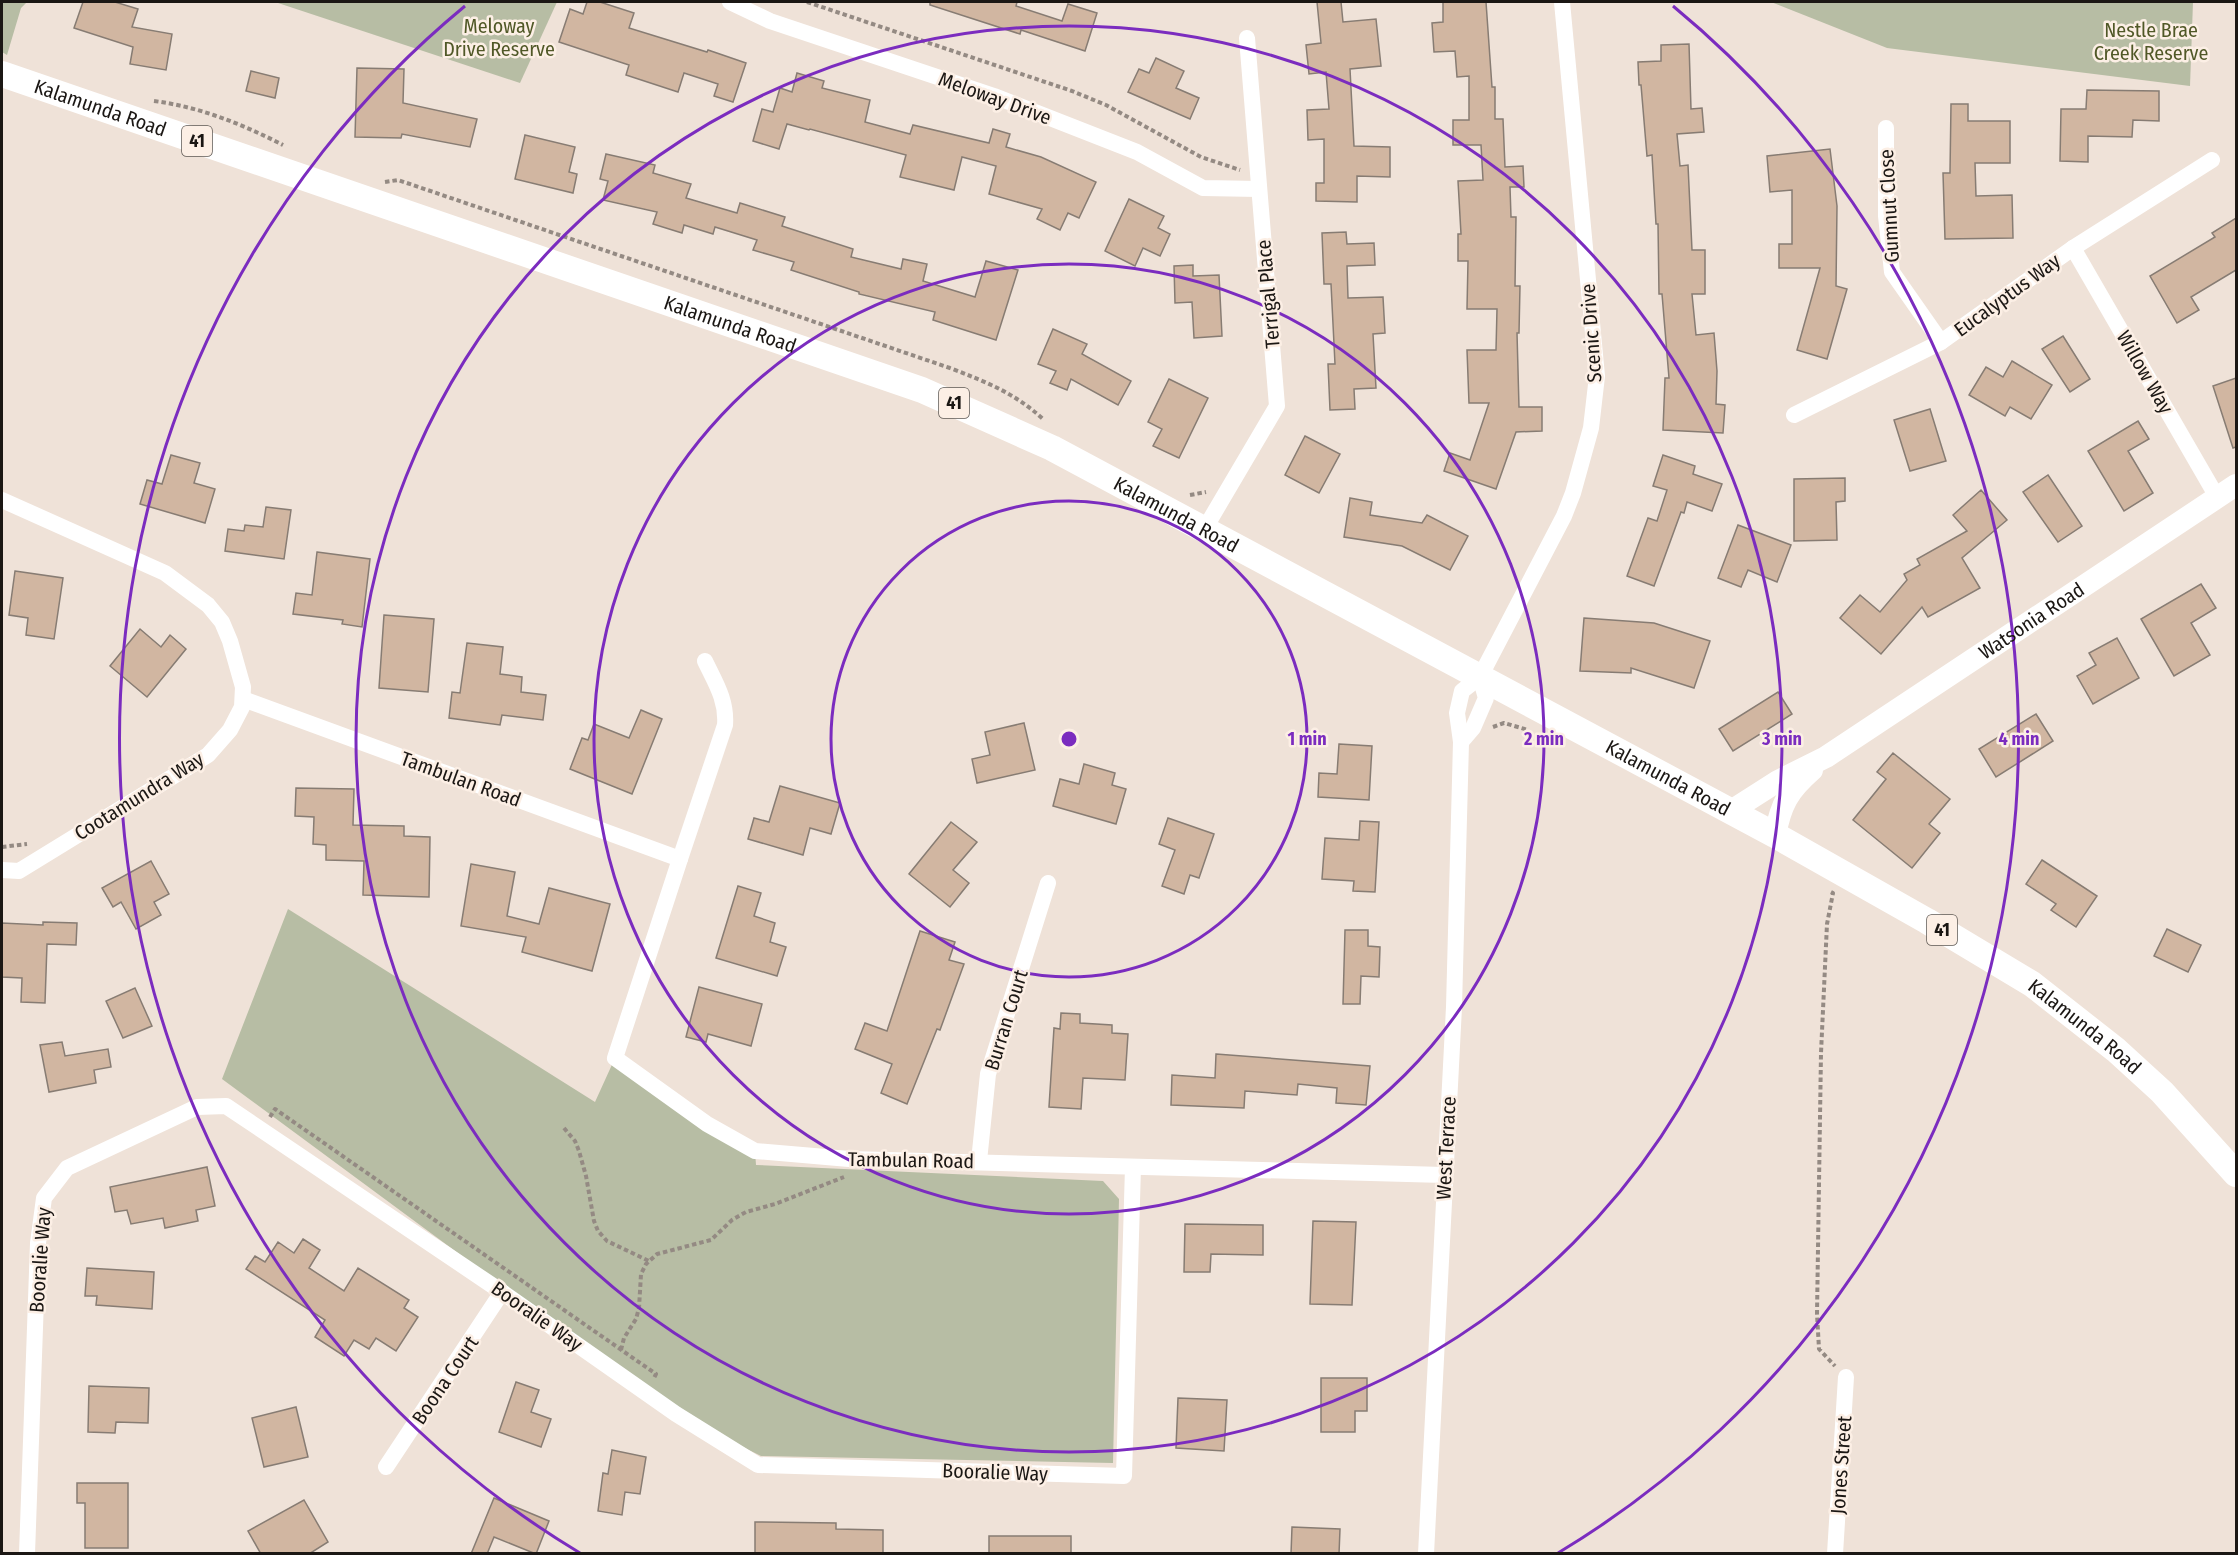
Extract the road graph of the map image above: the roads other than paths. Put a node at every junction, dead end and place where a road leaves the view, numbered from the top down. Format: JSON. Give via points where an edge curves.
{"nodes":[{"id":1,"x":730,"y":2,"type":"edge"},
{"id":2,"x":1562,"y":2,"type":"edge"},
{"id":3,"x":1247,"y":38,"type":"dead end"},
{"id":4,"x":2,"y":74,"type":"edge"},
{"id":5,"x":1886,"y":128,"type":"dead end"},
{"id":6,"x":2212,"y":160,"type":"dead end"},
{"id":7,"x":1259,"y":183,"type":"junction"},
{"id":8,"x":2073,"y":248,"type":"junction"},
{"id":9,"x":1941,"y":342,"type":"junction"},
{"id":10,"x":1794,"y":415,"type":"dead end"},
{"id":11,"x":2236,"y":484,"type":"edge"},
{"id":12,"x":2217,"y":497,"type":"junction"},
{"id":13,"x":2,"y":500,"type":"edge"},
{"id":14,"x":1204,"y":530,"type":"junction"},
{"id":15,"x":705,"y":661,"type":"dead end"},
{"id":16,"x":1480,"y":677,"type":"junction"},
{"id":17,"x":243,"y":699,"type":"junction"},
{"id":18,"x":1461,"y":742,"type":"junction"},
{"id":19,"x":1826,"y":757,"type":"junction"},
{"id":20,"x":1731,"y":811,"type":"junction"},
{"id":21,"x":1775,"y":835,"type":"junction"},
{"id":22,"x":680,"y":858,"type":"junction"},
{"id":23,"x":2,"y":870,"type":"edge"},
{"id":24,"x":1048,"y":883,"type":"dead end"},
{"id":25,"x":980,"y":1161,"type":"junction"},
{"id":26,"x":1133,"y":1167,"type":"junction"},
{"id":27,"x":2236,"y":1174,"type":"edge"},
{"id":28,"x":1444,"y":1175,"type":"junction"},
{"id":29,"x":502,"y":1292,"type":"junction"},
{"id":30,"x":1846,"y":1377,"type":"road end"},
{"id":31,"x":386,"y":1467,"type":"dead end"},
{"id":32,"x":27,"y":1554,"type":"edge"},
{"id":33,"x":1426,"y":1554,"type":"edge"},
{"id":34,"x":1835,"y":1554,"type":"edge"}],
"edges":[{"from":1,"to":7,"type":"street","name":"Meloway Drive","via":[[770,21],[994,96],[1126,147],[1203,188]]},
{"from":2,"to":16,"type":"street","name":"Scenic Drive","via":[[1597,376],[1594,401],[1586,451],[1564,516]]},
{"from":3,"to":7,"type":"street","name":"Terrigal Place"},
{"from":4,"to":14,"type":"main road","name":"Kalamunda Road","number":"41","via":[[922,390],[1052,448]]},
{"from":5,"to":9,"type":"street","name":"Gumnut Close","via":[[1886,216],[1892,272]]},
{"from":6,"to":8,"type":"street","name":"Eucalyptus Way"},
{"from":7,"to":14,"type":"street","name":"Terrigal Place","via":[[1277,406]]},
{"from":8,"to":9,"type":"street","name":"Eucalyptus Way"},
{"from":8,"to":12,"type":"street","name":"Willow Way"},
{"from":9,"to":10,"type":"street","name":"Eucalyptus Way"},
{"from":11,"to":12,"type":"street","name":"Watsonia Road"},
{"from":12,"to":19,"type":"street","name":"Watsonia Road"},
{"from":13,"to":17,"type":"street","via":[[165,573],[208,605],[231,641]]},
{"from":14,"to":16,"type":"main road","name":"Kalamunda Road","number":"41"},
{"from":15,"to":22,"type":"street","name":"Tambulan Road","via":[[724,700],[725,725]]},
{"from":16,"to":18,"type":"street","via":[[1486,698],[1473,728]]},
{"from":16,"to":18,"type":"street","name":"West Terrace","via":[[1462,691],[1457,713]]},
{"from":16,"to":20,"type":"main road","name":"Kalamunda Road","number":"41"},
{"from":17,"to":22,"type":"street","name":"Tambulan Road"},
{"from":17,"to":23,"type":"street","name":"Cootamundra Way","via":[[243,708],[230,730],[208,755],[19,871]]},
{"from":18,"to":28,"type":"street","name":"West Terrace","via":[[1454,1007]]},
{"from":19,"to":20,"type":"street","name":"Watsonia Road"},
{"from":19,"to":21,"type":"street","name":"Watsonia Road","via":[[1783,802]]},
{"from":20,"to":21,"type":"main road","name":"Kalamunda Road","number":"41"},
{"from":21,"to":27,"type":"main road","name":"Kalamunda Road","number":"41","via":[[2032,984],[2162,1092]]},
{"from":22,"to":25,"type":"street","name":"Tambulan Road","via":[[615,1058],[707,1124],[754,1151],[849,1159]]},
{"from":24,"to":25,"type":"street","name":"Burran Court","via":[[988,1074]]},
{"from":25,"to":26,"type":"street","name":"Tambulan Road"},
{"from":26,"to":28,"type":"street","name":"Tambulan Road"},
{"from":26,"to":29,"type":"street","name":"Booralie Way","via":[[1124,1476],[758,1465]]},
{"from":28,"to":33,"type":"street","name":"West Terrace"},
{"from":29,"to":31,"type":"street","name":"Boona Court"},
{"from":29,"to":32,"type":"street","name":"Booralie Way","via":[[226,1106],[197,1107],[67,1168],[44,1198],[38,1243]]},
{"from":30,"to":34,"type":"street","name":"Jones Street"}]}
